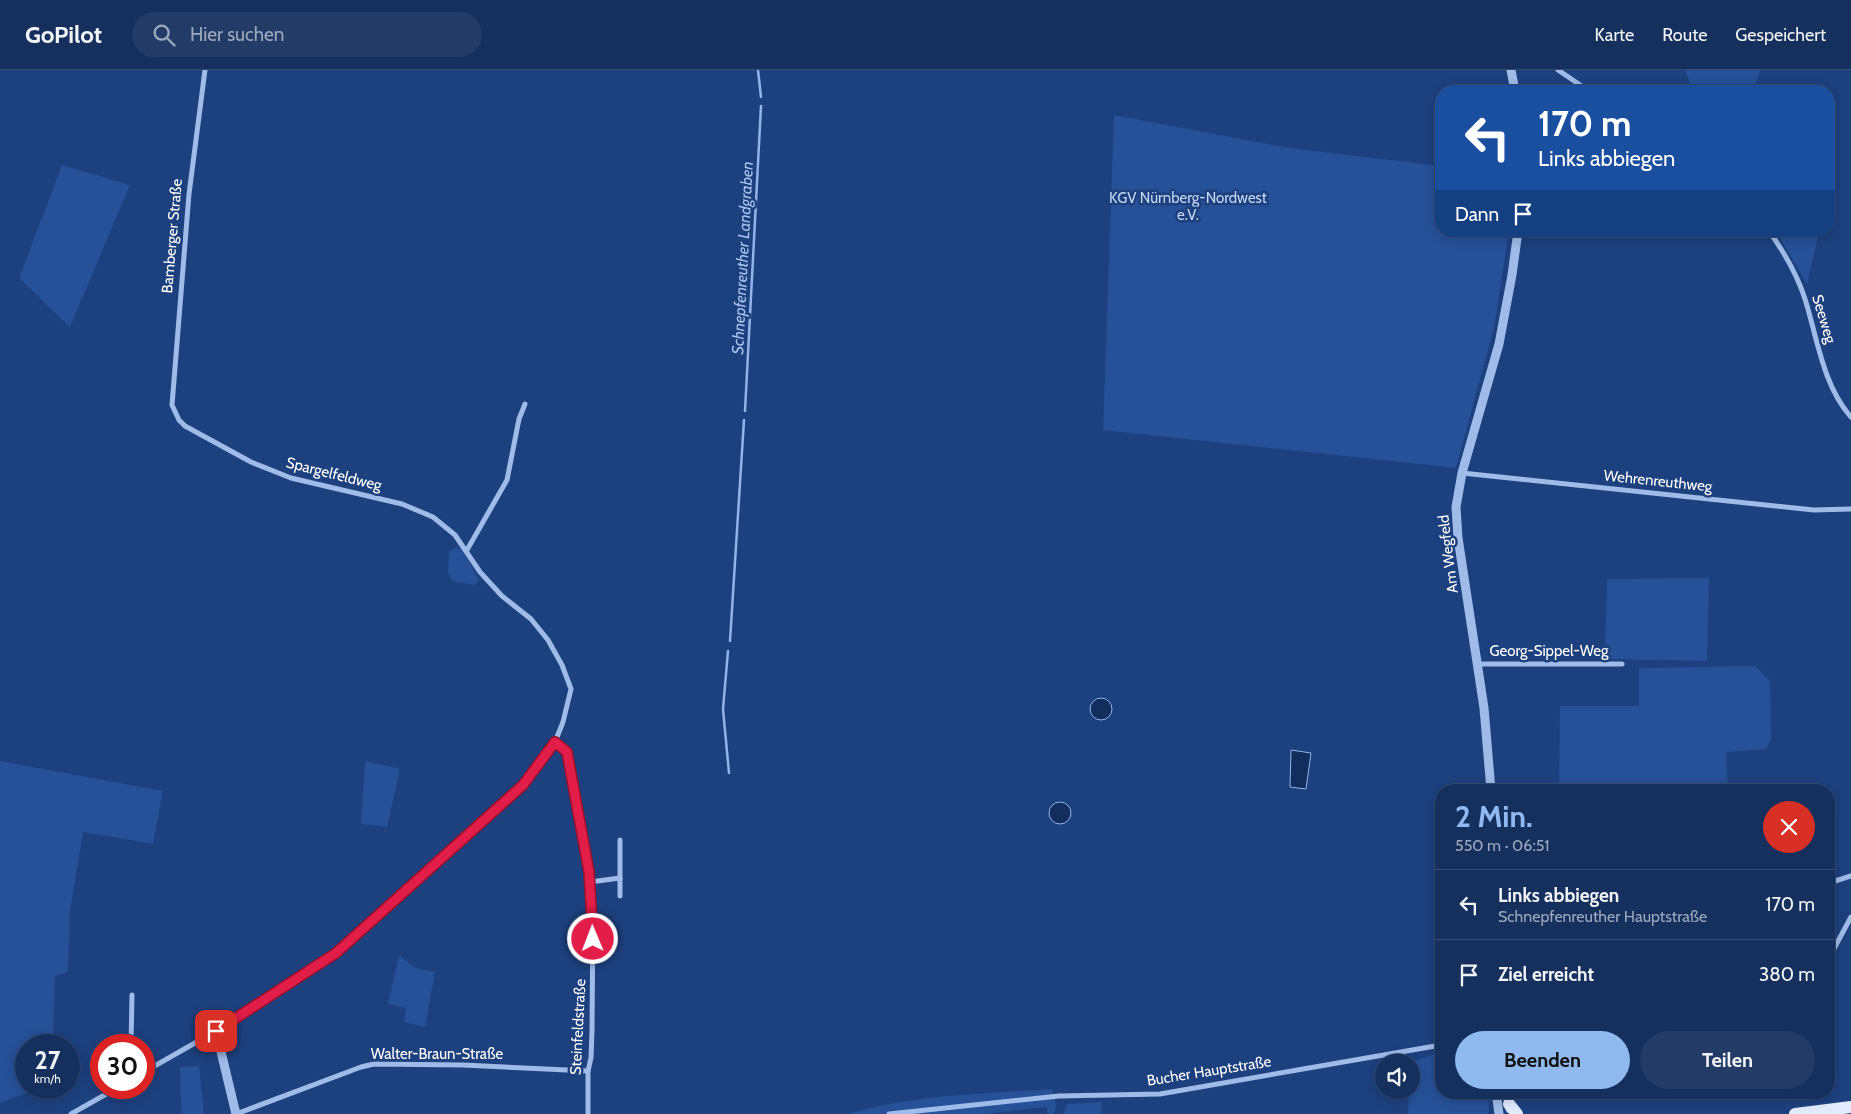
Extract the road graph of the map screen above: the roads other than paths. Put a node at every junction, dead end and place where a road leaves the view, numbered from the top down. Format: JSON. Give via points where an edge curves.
{"nodes":[{"id":1,"x":205,"y":70,"type":"edge"},
{"id":2,"x":1511,"y":70,"type":"edge"},
{"id":3,"x":1558,"y":70,"type":"edge"},
{"id":4,"x":1514,"y":85,"type":"edge"},
{"id":5,"x":1580,"y":85,"type":"edge"},
{"id":6,"x":1517,"y":237,"type":"edge"},
{"id":7,"x":1773,"y":237,"type":"edge"},
{"id":8,"x":525,"y":404,"type":"dead end"},
{"id":9,"x":172,"y":405,"type":"joint"},
{"id":10,"x":1851,"y":417,"type":"edge"},
{"id":11,"x":1462,"y":473,"type":"junction"},
{"id":12,"x":1851,"y":509,"type":"edge"},
{"id":13,"x":467,"y":550,"type":"junction"},
{"id":14,"x":1477,"y":664,"type":"junction"},
{"id":15,"x":1622,"y":664,"type":"dead end"},
{"id":16,"x":555,"y":742,"type":"junction"},
{"id":17,"x":1491,"y":784,"type":"edge"},
{"id":18,"x":620,"y":840,"type":"dead end"},
{"id":19,"x":1851,"y":876,"type":"edge"},
{"id":20,"x":620,"y":878,"type":"junction"},
{"id":21,"x":1835,"y":881,"type":"edge"},
{"id":22,"x":590,"y":882,"type":"junction"},
{"id":23,"x":620,"y":896,"type":"dead end"},
{"id":24,"x":1851,"y":917,"type":"edge"},
{"id":25,"x":1835,"y":947,"type":"edge"},
{"id":26,"x":132,"y":995,"type":"dead end"},
{"id":27,"x":216,"y":1031,"type":"junction"},
{"id":28,"x":131,"y":1034,"type":"edge"},
{"id":29,"x":1435,"y":1046,"type":"edge"},
{"id":30,"x":155,"y":1066,"type":"edge"},
{"id":31,"x":588,"y":1071,"type":"junction"},
{"id":32,"x":98,"y":1099,"type":"edge"},
{"id":33,"x":1497,"y":1099,"type":"edge"},
{"id":34,"x":1851,"y":1107,"type":"edge"},
{"id":35,"x":71,"y":1114,"type":"edge"},
{"id":36,"x":236,"y":1114,"type":"edge"},
{"id":37,"x":588,"y":1114,"type":"edge"},
{"id":38,"x":889,"y":1114,"type":"edge"},
{"id":39,"x":1499,"y":1114,"type":"edge"},
{"id":40,"x":1794,"y":1114,"type":"edge"}],
"edges":[{"from":1,"to":9,"type":"street","name":"Bamberger Straße","via":[[189,194]]},
{"from":2,"to":4,"type":"street"},
{"from":3,"to":5,"type":"street"},
{"from":6,"to":11,"type":"street","name":"Am Wegfeld","via":[[1499,344]]},
{"from":7,"to":10,"type":"street","name":"Seeweg","via":[[1790,264],[1834,389]]},
{"from":8,"to":13,"type":"street","via":[[507,480]]},
{"from":9,"to":13,"type":"street","name":"Spargelfeldweg","via":[[178,420],[185,426],[251,462],[291,478],[402,504],[433,517]]},
{"from":11,"to":12,"type":"street","name":"Wehrenreuthweg","via":[[1814,510]]},
{"from":11,"to":14,"type":"street","name":"Am Wegfeld","via":[[1457,498],[1457,526]]},
{"from":13,"to":16,"type":"street","name":"Spargelfeldweg","via":[[480,572],[502,596],[531,619],[562,665],[571,689]]},
{"from":14,"to":15,"type":"street","name":"Georg-Sippel-Weg"},
{"from":14,"to":17,"type":"street","name":"Am Wegfeld"},
{"from":16,"to":22,"type":"street","name":"Steinfeldstraße","via":[[567,752]]},
{"from":16,"to":27,"type":"street","via":[[523,785],[336,953]]},
{"from":18,"to":20,"type":"street"},
{"from":19,"to":21,"type":"street"},
{"from":20,"to":22,"type":"street"},
{"from":20,"to":23,"type":"street"},
{"from":22,"to":31,"type":"street","name":"Steinfeldstraße","via":[[593,943]]},
{"from":24,"to":25,"type":"street"},
{"from":26,"to":28,"type":"street"},
{"from":27,"to":30,"type":"street"},
{"from":27,"to":36,"type":"street"},
{"from":29,"to":38,"type":"street","name":"Bucher Hauptstraße","via":[[1160,1094],[1059,1096]]},
{"from":31,"to":36,"type":"street","name":"Walter-Braun-Straße","via":[[374,1064]]},
{"from":31,"to":37,"type":"street","name":"Steinfeldstraße"},
{"from":32,"to":35,"type":"street"},
{"from":33,"to":39,"type":"street"},
{"from":34,"to":40,"type":"main road"}]}
